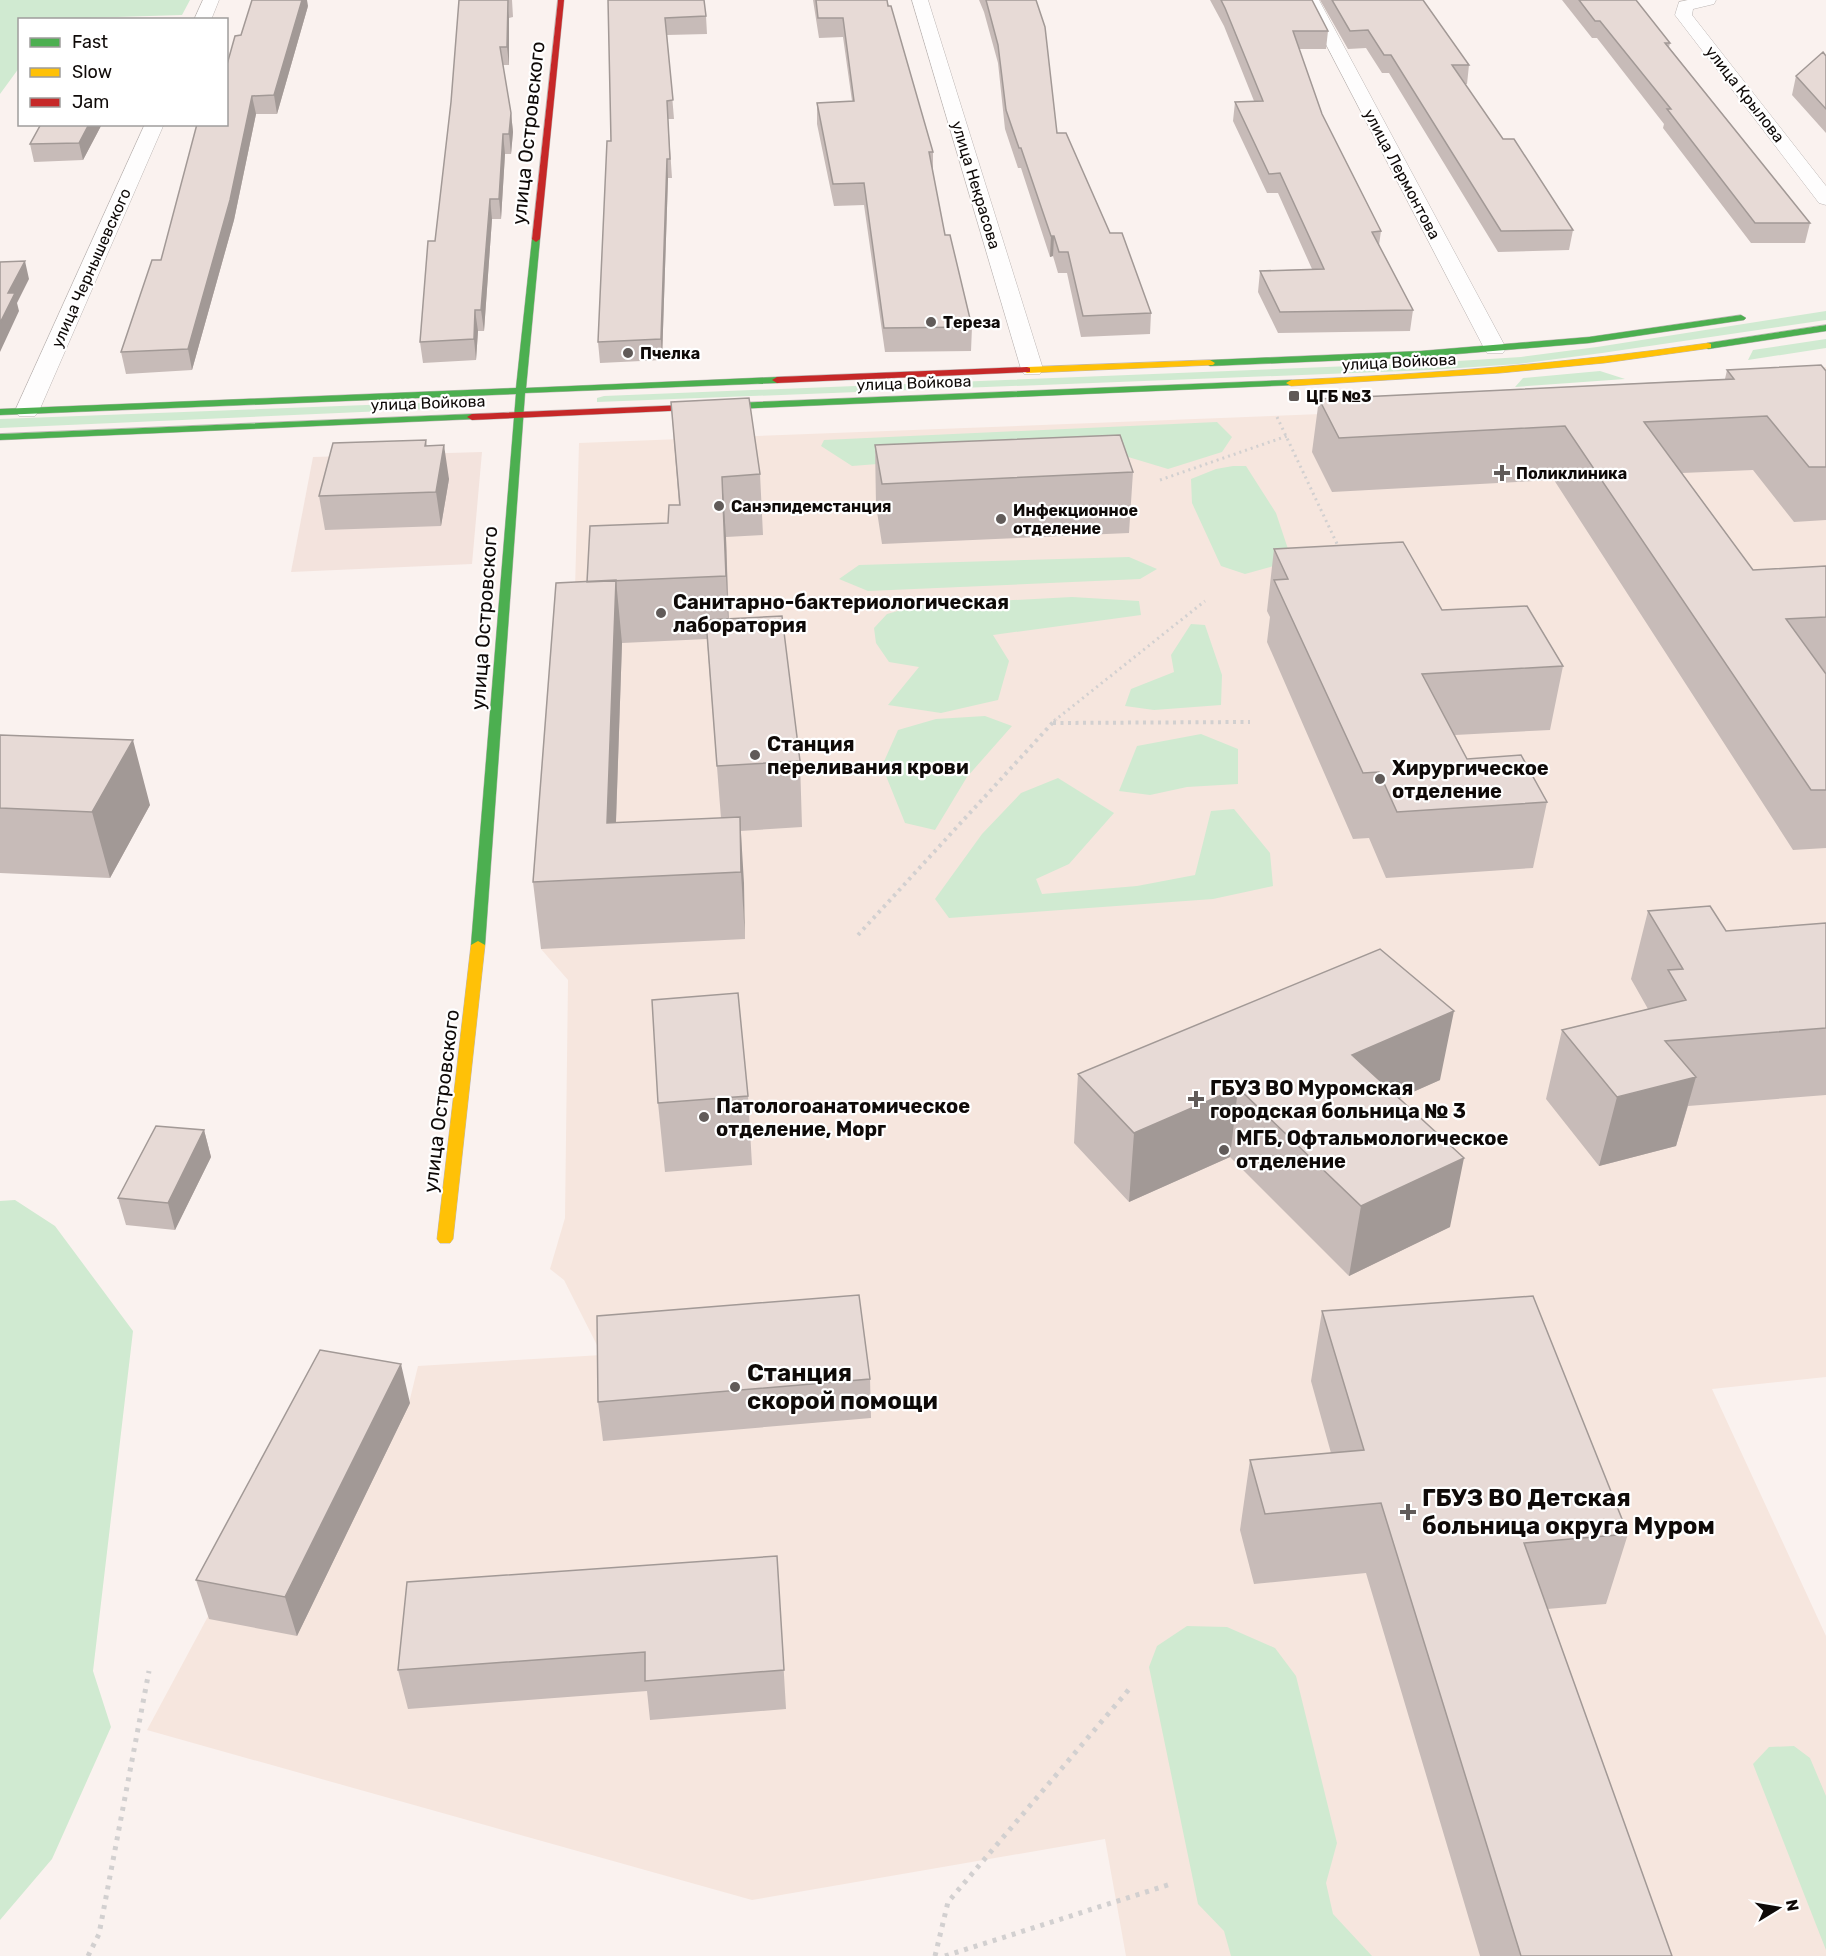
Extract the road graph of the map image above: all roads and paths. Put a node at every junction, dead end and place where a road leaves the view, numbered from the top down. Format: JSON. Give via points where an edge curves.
{"nodes":[{"id":1,"x":210,"y":0,"type":"edge"},
{"id":2,"x":561,"y":0,"type":"edge"},
{"id":3,"x":921,"y":0,"type":"edge"},
{"id":4,"x":1311,"y":0,"type":"edge"},
{"id":5,"x":1708,"y":0,"type":"edge"},
{"id":6,"x":203,"y":18,"type":"edge"},
{"id":7,"x":154,"y":126,"type":"edge"},
{"id":8,"x":1826,"y":199,"type":"edge"},
{"id":9,"x":1754,"y":316,"type":"dead end"},
{"id":10,"x":1826,"y":328,"type":"edge"},
{"id":11,"x":1495,"y":348,"type":"junction"},
{"id":12,"x":1032,"y":369,"type":"junction"},
{"id":13,"x":521,"y":390,"type":"junction"},
{"id":14,"x":27,"y":411,"type":"junction"},
{"id":15,"x":1274,"y":411,"type":"dead end"},
{"id":16,"x":0,"y":412,"type":"edge"},
{"id":17,"x":518,"y":416,"type":"junction"},
{"id":18,"x":1287,"y":436,"type":"junction"},
{"id":19,"x":0,"y":437,"type":"edge"},
{"id":20,"x":1160,"y":480,"type":"dead end"},
{"id":21,"x":1340,"y":550,"type":"edge"},
{"id":22,"x":1205,"y":602,"type":"dead end"},
{"id":23,"x":1250,"y":722,"type":"dead end"},
{"id":24,"x":1051,"y":723,"type":"junction"},
{"id":25,"x":858,"y":934,"type":"dead end"},
{"id":26,"x":445,"y":1239,"type":"dead end"},
{"id":27,"x":149,"y":1671,"type":"dead end"},
{"id":28,"x":1131,"y":1687,"type":"dead end"},
{"id":29,"x":1171,"y":1884,"type":"dead end"},
{"id":30,"x":88,"y":1956,"type":"edge"},
{"id":31,"x":935,"y":1956,"type":"edge"},
{"id":32,"x":945,"y":1956,"type":"edge"}],
"edges":[{"from":1,"to":6,"type":"street"},
{"from":2,"to":13,"type":"main road","name":"улица Островского"},
{"from":3,"to":12,"type":"street","name":"улица Некрасова"},
{"from":4,"to":11,"type":"street","name":"улица Лермонтова"},
{"from":5,"to":8,"type":"street","name":"улица Крылова","via":[[1686,6],[1683,15]]},
{"from":7,"to":14,"type":"street","name":"улица Чернышевского"},
{"from":9,"to":11,"type":"main road","name":"улица Войкова","via":[[1589,340]]},
{"from":10,"to":17,"type":"main road","name":"улица Войкова","via":[[1608,361],[1491,374]]},
{"from":11,"to":12,"type":"main road","name":"улица Войкова"},
{"from":12,"to":13,"type":"main road","name":"улица Войкова"},
{"from":13,"to":14,"type":"main road","name":"улица Войкова"},
{"from":13,"to":17,"type":"main road","name":"улица Островского"},
{"from":14,"to":16,"type":"main road","name":"улица Войкова"},
{"from":15,"to":18,"type":"path"},
{"from":17,"to":19,"type":"main road","name":"улица Войкова"},
{"from":17,"to":26,"type":"main road","name":"улица Островского","via":[[480,932]]},
{"from":18,"to":20,"type":"path"},
{"from":18,"to":21,"type":"path"},
{"from":22,"to":24,"type":"path"},
{"from":23,"to":24,"type":"path"},
{"from":24,"to":25,"type":"path"},
{"from":27,"to":30,"type":"path","via":[[99,1934]]},
{"from":28,"to":31,"type":"path","via":[[948,1902]]},
{"from":29,"to":32,"type":"path"}]}
